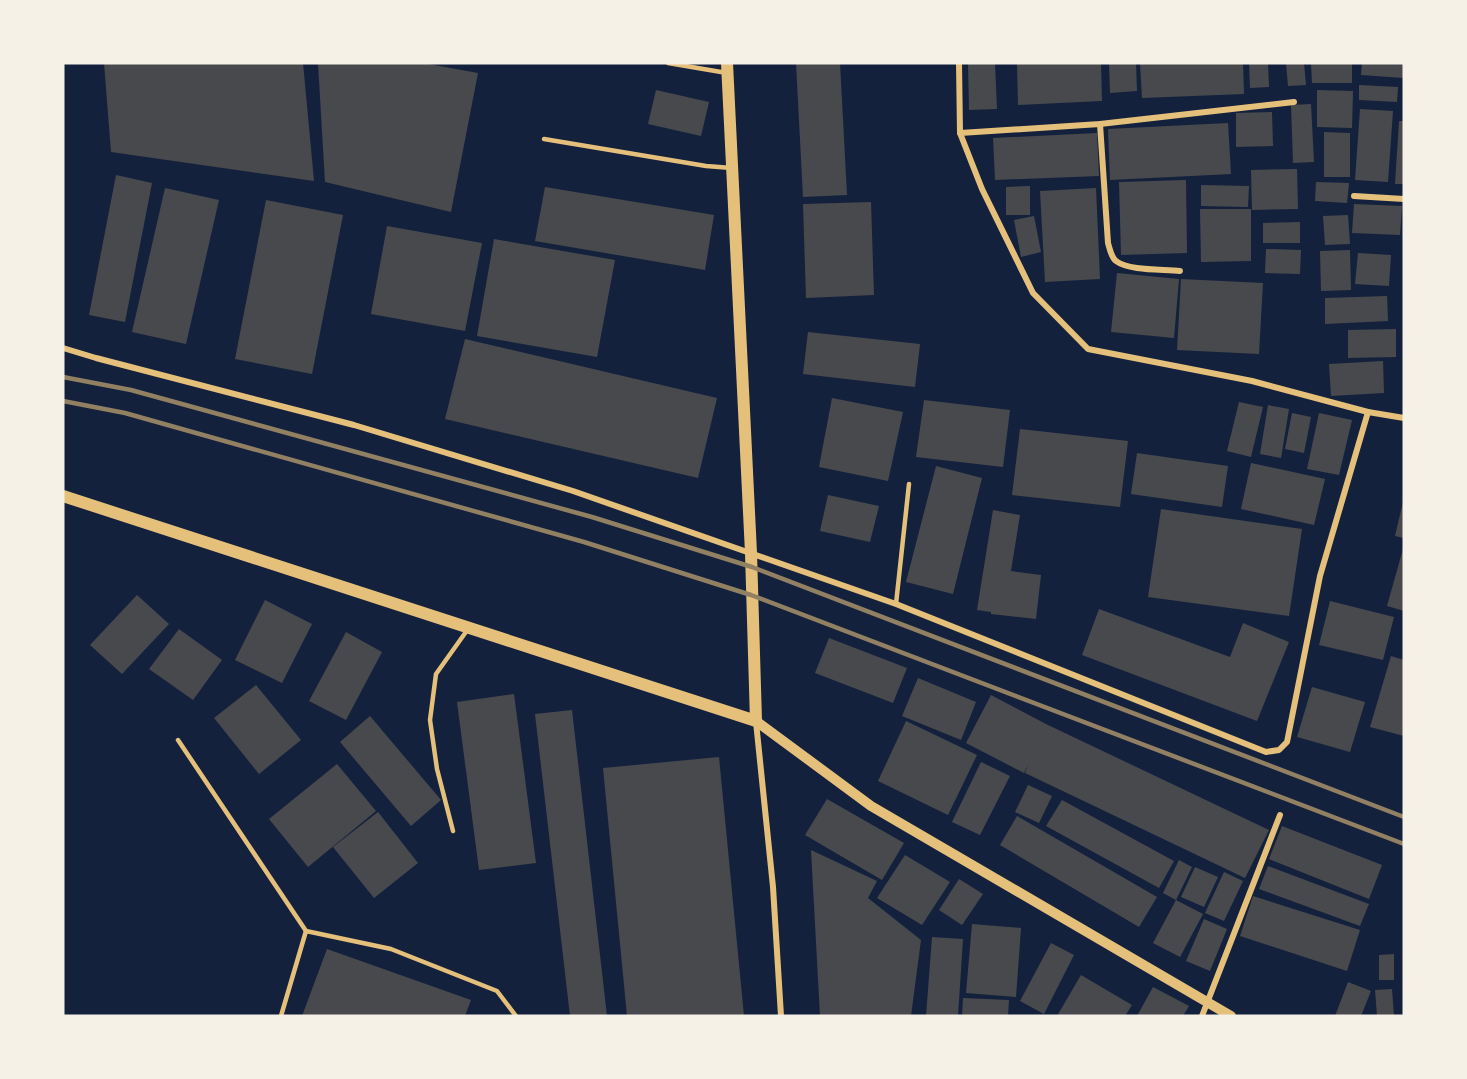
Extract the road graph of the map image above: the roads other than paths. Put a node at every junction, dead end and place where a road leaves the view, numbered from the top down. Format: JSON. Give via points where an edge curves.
{"nodes":[{"id":1,"x":668,"y":63,"type":"edge"},
{"id":2,"x":959,"y":63,"type":"edge"},
{"id":3,"x":727,"y":68,"type":"edge"},
{"id":4,"x":1294,"y":102,"type":"dead end"},
{"id":5,"x":1100,"y":124,"type":"junction"},
{"id":6,"x":960,"y":133,"type":"junction"},
{"id":7,"x":544,"y":139,"type":"dead end"},
{"id":8,"x":732,"y":168,"type":"junction"},
{"id":9,"x":1354,"y":196,"type":"dead end"},
{"id":10,"x":1404,"y":199,"type":"edge"},
{"id":11,"x":1180,"y":271,"type":"dead end"},
{"id":12,"x":63,"y":348,"type":"edge"},
{"id":13,"x":1368,"y":412,"type":"junction"},
{"id":14,"x":1404,"y":418,"type":"edge"},
{"id":15,"x":909,"y":484,"type":"dead end"},
{"id":16,"x":63,"y":496,"type":"edge"},
{"id":17,"x":751,"y":553,"type":"junction"},
{"id":18,"x":896,"y":604,"type":"junction"},
{"id":19,"x":468,"y":629,"type":"junction"},
{"id":20,"x":756,"y":721,"type":"junction"},
{"id":21,"x":178,"y":740,"type":"dead end"},
{"id":22,"x":1280,"y":815,"type":"dead end"},
{"id":23,"x":453,"y":831,"type":"dead end"},
{"id":24,"x":306,"y":931,"type":"junction"},
{"id":25,"x":1208,"y":1003,"type":"junction"},
{"id":26,"x":282,"y":1016,"type":"edge"},
{"id":27,"x":516,"y":1016,"type":"edge"},
{"id":28,"x":781,"y":1016,"type":"edge"},
{"id":29,"x":1202,"y":1016,"type":"edge"},
{"id":30,"x":1231,"y":1016,"type":"edge"}],
"edges":[{"from":1,"to":3,"type":"lane"},
{"from":2,"to":6,"type":"street"},
{"from":3,"to":8,"type":"main road"},
{"from":4,"to":5,"type":"street"},
{"from":5,"to":6,"type":"street"},
{"from":5,"to":11,"type":"street","via":[[1112,256],[1126,266]]},
{"from":6,"to":13,"type":"street","via":[[982,189],[1034,293],[1088,350],[1252,381]]},
{"from":7,"to":8,"type":"lane"},
{"from":8,"to":17,"type":"main road"},
{"from":9,"to":10,"type":"street"},
{"from":12,"to":17,"type":"street","via":[[354,425],[573,491]]},
{"from":13,"to":14,"type":"street"},
{"from":13,"to":18,"type":"street","via":[[1320,576],[1287,742],[1279,750],[1266,752]]},
{"from":15,"to":18,"type":"lane"},
{"from":16,"to":19,"type":"main road"},
{"from":17,"to":18,"type":"street"},
{"from":17,"to":20,"type":"main road"},
{"from":19,"to":20,"type":"main road"},
{"from":19,"to":23,"type":"lane","via":[[436,674],[430,720],[437,769]]},
{"from":20,"to":25,"type":"street","via":[[871,806]]},
{"from":20,"to":28,"type":"street"},
{"from":21,"to":24,"type":"lane"},
{"from":22,"to":25,"type":"street"},
{"from":24,"to":26,"type":"lane"},
{"from":24,"to":27,"type":"lane","via":[[391,949],[497,991]]},
{"from":25,"to":29,"type":"street"},
{"from":25,"to":30,"type":"street"}]}
